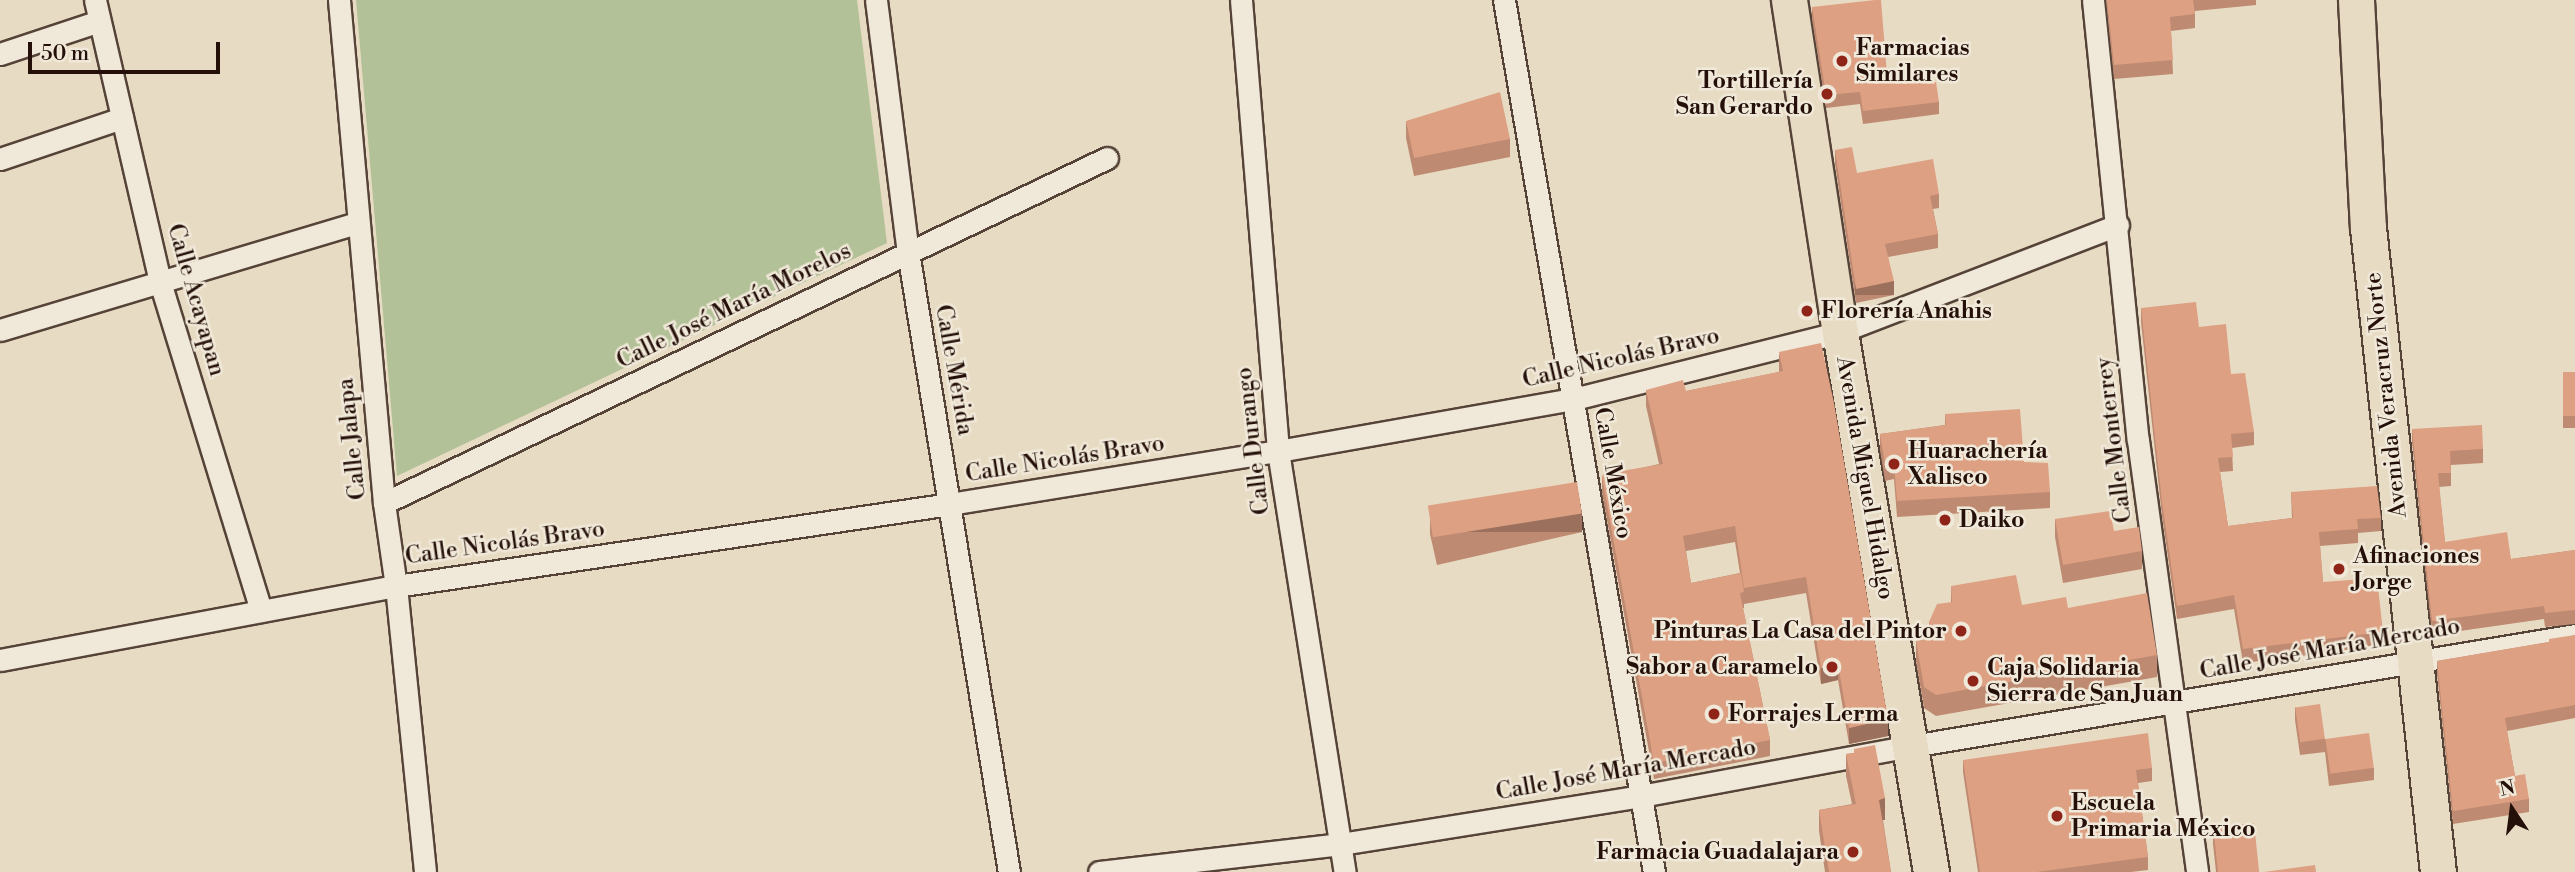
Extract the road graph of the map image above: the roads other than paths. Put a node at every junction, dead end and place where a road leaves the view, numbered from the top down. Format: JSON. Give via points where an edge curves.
{"nodes":[{"id":1,"x":339,"y":0,"type":"edge"},
{"id":2,"x":876,"y":0,"type":"edge"},
{"id":3,"x":1241,"y":0,"type":"edge"},
{"id":4,"x":1504,"y":0,"type":"edge"},
{"id":5,"x":1789,"y":0,"type":"edge"},
{"id":6,"x":2093,"y":0,"type":"edge"},
{"id":7,"x":2357,"y":0,"type":"edge"},
{"id":8,"x":97,"y":10,"type":"edge"},
{"id":9,"x":0,"y":54,"type":"edge"},
{"id":10,"x":122,"y":118,"type":"junction"},
{"id":11,"x":1107,"y":158,"type":"dead end"},
{"id":12,"x":0,"y":159,"type":"edge"},
{"id":13,"x":357,"y":223,"type":"junction"},
{"id":14,"x":2118,"y":225,"type":"junction"},
{"id":15,"x":908,"y":252,"type":"junction"},
{"id":16,"x":160,"y":282,"type":"junction"},
{"id":17,"x":0,"y":330,"type":"edge"},
{"id":18,"x":1840,"y":332,"type":"junction"},
{"id":19,"x":1574,"y":399,"type":"junction"},
{"id":20,"x":1278,"y":451,"type":"junction"},
{"id":21,"x":384,"y":503,"type":"junction"},
{"id":22,"x":950,"y":504,"type":"junction"},
{"id":23,"x":396,"y":586,"type":"junction"},
{"id":24,"x":261,"y":611,"type":"junction"},
{"id":25,"x":2575,"y":635,"type":"edge"},
{"id":26,"x":0,"y":660,"type":"edge"},
{"id":27,"x":2413,"y":662,"type":"junction"},
{"id":28,"x":2174,"y":702,"type":"junction"},
{"id":29,"x":1912,"y":746,"type":"junction"},
{"id":30,"x":1641,"y":796,"type":"junction"},
{"id":31,"x":1341,"y":844,"type":"junction"},
{"id":32,"x":425,"y":872,"type":"edge"},
{"id":33,"x":1009,"y":872,"type":"edge"},
{"id":34,"x":1099,"y":872,"type":"edge"},
{"id":35,"x":1345,"y":872,"type":"edge"},
{"id":36,"x":1654,"y":872,"type":"edge"},
{"id":37,"x":1931,"y":872,"type":"edge"},
{"id":38,"x":2197,"y":872,"type":"edge"},
{"id":39,"x":2438,"y":872,"type":"edge"}],
"edges":[{"from":1,"to":13,"type":"street","name":"Calle Jalapa"},
{"from":2,"to":15,"type":"street","name":"Calle Mérida"},
{"from":3,"to":20,"type":"street","name":"Calle Durango"},
{"from":4,"to":19,"type":"street","name":"Calle México"},
{"from":5,"to":18,"type":"highway","name":"Avenida Miguel Hidalgo"},
{"from":6,"to":14,"type":"street","name":"Calle Monterrey"},
{"from":7,"to":27,"type":"highway","name":"Avenida Veracruz Norte","via":[[2368,228]]},
{"from":8,"to":9,"type":"street"},
{"from":8,"to":10,"type":"street","name":"Calle Acayapan"},
{"from":10,"to":12,"type":"street"},
{"from":10,"to":16,"type":"street","name":"Calle Acayapan"},
{"from":11,"to":15,"type":"street","name":"Calle José María Morelos"},
{"from":13,"to":16,"type":"street"},
{"from":13,"to":21,"type":"street","name":"Calle Jalapa"},
{"from":14,"to":18,"type":"street","name":"Calle Nicolás Bravo"},
{"from":14,"to":28,"type":"street","name":"Calle Monterrey","via":[[2138,440]]},
{"from":15,"to":21,"type":"street","name":"Calle José María Morelos"},
{"from":15,"to":22,"type":"street","name":"Calle Mérida"},
{"from":16,"to":17,"type":"street"},
{"from":16,"to":24,"type":"street","name":"Calle Acayapan"},
{"from":18,"to":19,"type":"street","name":"Calle Nicolás Bravo"},
{"from":18,"to":29,"type":"highway","name":"Avenida Miguel Hidalgo"},
{"from":19,"to":20,"type":"street","name":"Calle Nicolás Bravo"},
{"from":19,"to":30,"type":"street","name":"Calle México"},
{"from":20,"to":22,"type":"street","name":"Calle Nicolás Bravo"},
{"from":20,"to":31,"type":"street","name":"Calle Durango"},
{"from":21,"to":23,"type":"street","name":"Calle Jalapa"},
{"from":22,"to":23,"type":"street","name":"Calle Nicolás Bravo"},
{"from":22,"to":33,"type":"street","name":"Calle Mérida"},
{"from":23,"to":24,"type":"street","name":"Calle Nicolás Bravo"},
{"from":23,"to":32,"type":"street","name":"Calle Jalapa"},
{"from":24,"to":26,"type":"street","name":"Calle Nicolás Bravo"},
{"from":25,"to":27,"type":"street","name":"Calle José María Mercado"},
{"from":27,"to":28,"type":"street","name":"Calle José María Mercado"},
{"from":27,"to":39,"type":"highway","name":"Avenida Veracruz Norte"},
{"from":28,"to":29,"type":"street","name":"Calle José María Mercado"},
{"from":28,"to":38,"type":"street","name":"Calle Monterrey"},
{"from":29,"to":30,"type":"street","name":"Calle José María Mercado"},
{"from":29,"to":37,"type":"highway","name":"Avenida Miguel Hidalgo"},
{"from":30,"to":31,"type":"street","name":"Calle José María Mercado"},
{"from":30,"to":36,"type":"street","name":"Calle México"},
{"from":31,"to":34,"type":"street","name":"Calle José María Mercado"},
{"from":31,"to":35,"type":"street","name":"Calle Durango"}]}
